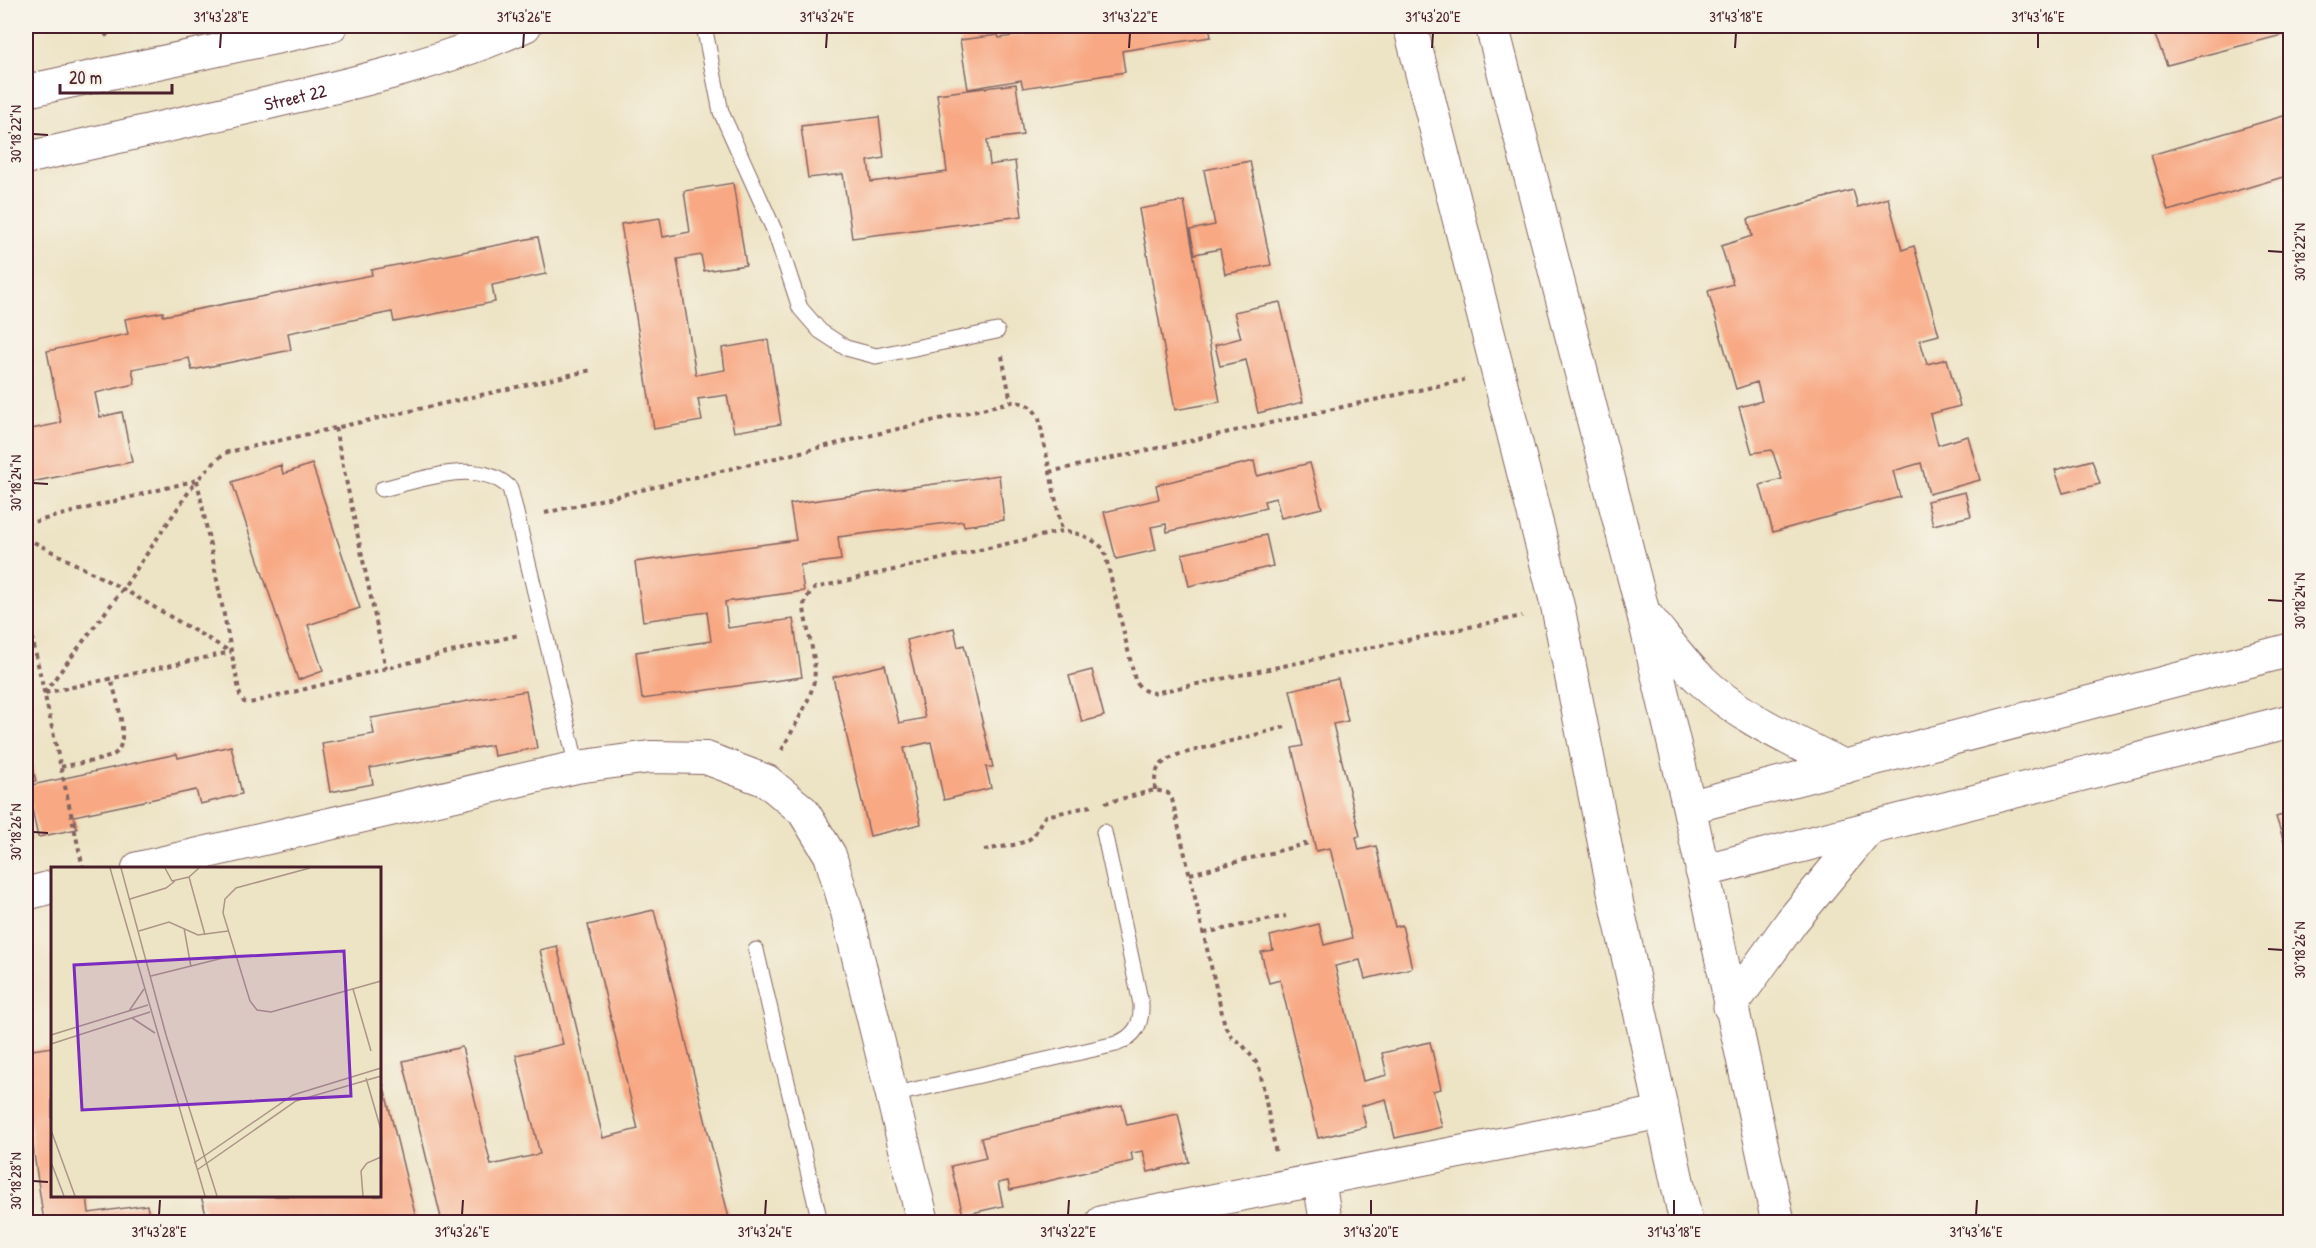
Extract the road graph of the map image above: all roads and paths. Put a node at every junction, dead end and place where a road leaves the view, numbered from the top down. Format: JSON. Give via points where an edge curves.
{"nodes":[{"id":1,"x":331,"y":26,"type":"edge"},
{"id":2,"x":525,"y":26,"type":"edge"},
{"id":3,"x":704,"y":26,"type":"edge"},
{"id":4,"x":1410,"y":26,"type":"edge"},
{"id":5,"x":1491,"y":26,"type":"edge"},
{"id":6,"x":26,"y":91,"type":"edge"},
{"id":7,"x":26,"y":158,"type":"edge"},
{"id":8,"x":997,"y":331,"type":"joint"},
{"id":9,"x":592,"y":370,"type":"dead end"},
{"id":10,"x":1500,"y":372,"type":"junction"},
{"id":11,"x":1011,"y":402,"type":"junction"},
{"id":12,"x":335,"y":428,"type":"junction"},
{"id":13,"x":1049,"y":472,"type":"junction"},
{"id":14,"x":197,"y":480,"type":"junction"},
{"id":15,"x":382,"y":489,"type":"dead end"},
{"id":16,"x":518,"y":519,"type":"junction"},
{"id":17,"x":26,"y":524,"type":"edge"},
{"id":18,"x":1062,"y":531,"type":"junction"},
{"id":19,"x":26,"y":538,"type":"edge"},
{"id":20,"x":123,"y":589,"type":"junction"},
{"id":21,"x":1558,"y":608,"type":"junction"},
{"id":22,"x":26,"y":610,"type":"edge"},
{"id":23,"x":1643,"y":612,"type":"junction"},
{"id":24,"x":543,"y":628,"type":"junction"},
{"id":25,"x":2290,"y":650,"type":"edge"},
{"id":26,"x":232,"y":652,"type":"junction"},
{"id":27,"x":386,"y":669,"type":"junction"},
{"id":28,"x":111,"y":678,"type":"junction"},
{"id":29,"x":44,"y":693,"type":"junction"},
{"id":30,"x":2290,"y":721,"type":"edge"},
{"id":31,"x":1285,"y":727,"type":"dead end"},
{"id":32,"x":61,"y":767,"type":"junction"},
{"id":33,"x":577,"y":767,"type":"junction"},
{"id":34,"x":1845,"y":767,"type":"junction"},
{"id":35,"x":767,"y":780,"type":"junction"},
{"id":36,"x":1155,"y":790,"type":"junction"},
{"id":37,"x":1689,"y":807,"type":"junction"},
{"id":38,"x":1869,"y":828,"type":"junction"},
{"id":39,"x":1104,"y":832,"type":"dead end"},
{"id":40,"x":1309,"y":843,"type":"dead end"},
{"id":41,"x":984,"y":850,"type":"dead end"},
{"id":42,"x":84,"y":867,"type":"edge"},
{"id":43,"x":144,"y":867,"type":"edge"},
{"id":44,"x":1702,"y":871,"type":"junction"},
{"id":45,"x":1190,"y":874,"type":"junction"},
{"id":46,"x":51,"y":887,"type":"edge"},
{"id":47,"x":26,"y":894,"type":"edge"},
{"id":48,"x":1286,"y":916,"type":"dead end"},
{"id":49,"x":1204,"y":933,"type":"junction"},
{"id":50,"x":756,"y":950,"type":"dead end"},
{"id":51,"x":1730,"y":1007,"type":"junction"},
{"id":52,"x":892,"y":1095,"type":"junction"},
{"id":53,"x":1663,"y":1112,"type":"junction"},
{"id":54,"x":1319,"y":1179,"type":"junction"},
{"id":55,"x":1283,"y":1186,"type":"junction"},
{"id":56,"x":820,"y":1222,"type":"edge"},
{"id":57,"x":922,"y":1222,"type":"edge"},
{"id":58,"x":1102,"y":1222,"type":"edge"},
{"id":59,"x":1326,"y":1222,"type":"edge"},
{"id":60,"x":1686,"y":1222,"type":"edge"},
{"id":61,"x":1778,"y":1222,"type":"edge"}],
"edges":[{"from":1,"to":6,"type":"street"},
{"from":2,"to":7,"type":"street","name":"Street 22","via":[[422,64],[341,87]]},
{"from":3,"to":8,"type":"lane","via":[[721,112],[775,232],[800,308],[820,332],[846,348],[876,356]]},
{"from":4,"to":10,"type":"street"},
{"from":5,"to":23,"type":"street"},
{"from":8,"to":11,"type":"path"},
{"from":9,"to":12,"type":"path"},
{"from":10,"to":13,"type":"path"},
{"from":10,"to":21,"type":"street"},
{"from":11,"to":13,"type":"path","via":[[1023,402],[1039,418]]},
{"from":11,"to":16,"type":"path"},
{"from":12,"to":14,"type":"path","via":[[224,453]]},
{"from":12,"to":27,"type":"path"},
{"from":13,"to":18,"type":"path"},
{"from":14,"to":17,"type":"path"},
{"from":14,"to":20,"type":"path"},
{"from":14,"to":26,"type":"path"},
{"from":15,"to":16,"type":"lane","via":[[464,471],[489,474],[510,488]]},
{"from":16,"to":24,"type":"lane"},
{"from":18,"to":21,"type":"path","via":[[1092,539],[1104,549],[1135,680],[1143,690],[1154,693]]},
{"from":18,"to":35,"type":"path","via":[[822,585],[810,592],[804,612],[814,680]]},
{"from":19,"to":20,"type":"path"},
{"from":20,"to":26,"type":"path"},
{"from":20,"to":29,"type":"path"},
{"from":21,"to":53,"type":"street"},
{"from":22,"to":29,"type":"path"},
{"from":23,"to":34,"type":"street","via":[[1698,678],[1730,704]]},
{"from":23,"to":37,"type":"street"},
{"from":24,"to":27,"type":"path"},
{"from":24,"to":33,"type":"lane"},
{"from":25,"to":34,"type":"street"},
{"from":26,"to":27,"type":"path","via":[[240,695],[250,703]]},
{"from":26,"to":28,"type":"path"},
{"from":28,"to":29,"type":"path"},
{"from":28,"to":32,"type":"path","via":[[123,733],[122,746],[113,756]]},
{"from":29,"to":32,"type":"path"},
{"from":30,"to":38,"type":"street"},
{"from":31,"to":36,"type":"path","via":[[1177,755],[1163,762],[1155,775]]},
{"from":32,"to":42,"type":"path"},
{"from":33,"to":35,"type":"street","via":[[650,757],[706,758]]},
{"from":33,"to":43,"type":"street"},
{"from":34,"to":37,"type":"street"},
{"from":35,"to":52,"type":"street","via":[[803,811],[830,855]]},
{"from":36,"to":41,"type":"path","via":[[1046,816],[1026,841]]},
{"from":36,"to":45,"type":"path","via":[[1168,793],[1172,799]]},
{"from":37,"to":44,"type":"street"},
{"from":38,"to":44,"type":"street"},
{"from":38,"to":51,"type":"street","via":[[1792,921]]},
{"from":39,"to":52,"type":"lane","via":[[1141,1004],[1137,1029],[1116,1044]]},
{"from":40,"to":45,"type":"path"},
{"from":44,"to":51,"type":"street"},
{"from":45,"to":49,"type":"path"},
{"from":46,"to":47,"type":"street"},
{"from":48,"to":49,"type":"path"},
{"from":49,"to":55,"type":"path","via":[[1225,1026],[1259,1066]]},
{"from":50,"to":56,"type":"lane"},
{"from":51,"to":61,"type":"street"},
{"from":52,"to":57,"type":"street"},
{"from":53,"to":54,"type":"street"},
{"from":53,"to":60,"type":"street"},
{"from":54,"to":55,"type":"street"},
{"from":54,"to":59,"type":"street"},
{"from":55,"to":58,"type":"street"}]}
